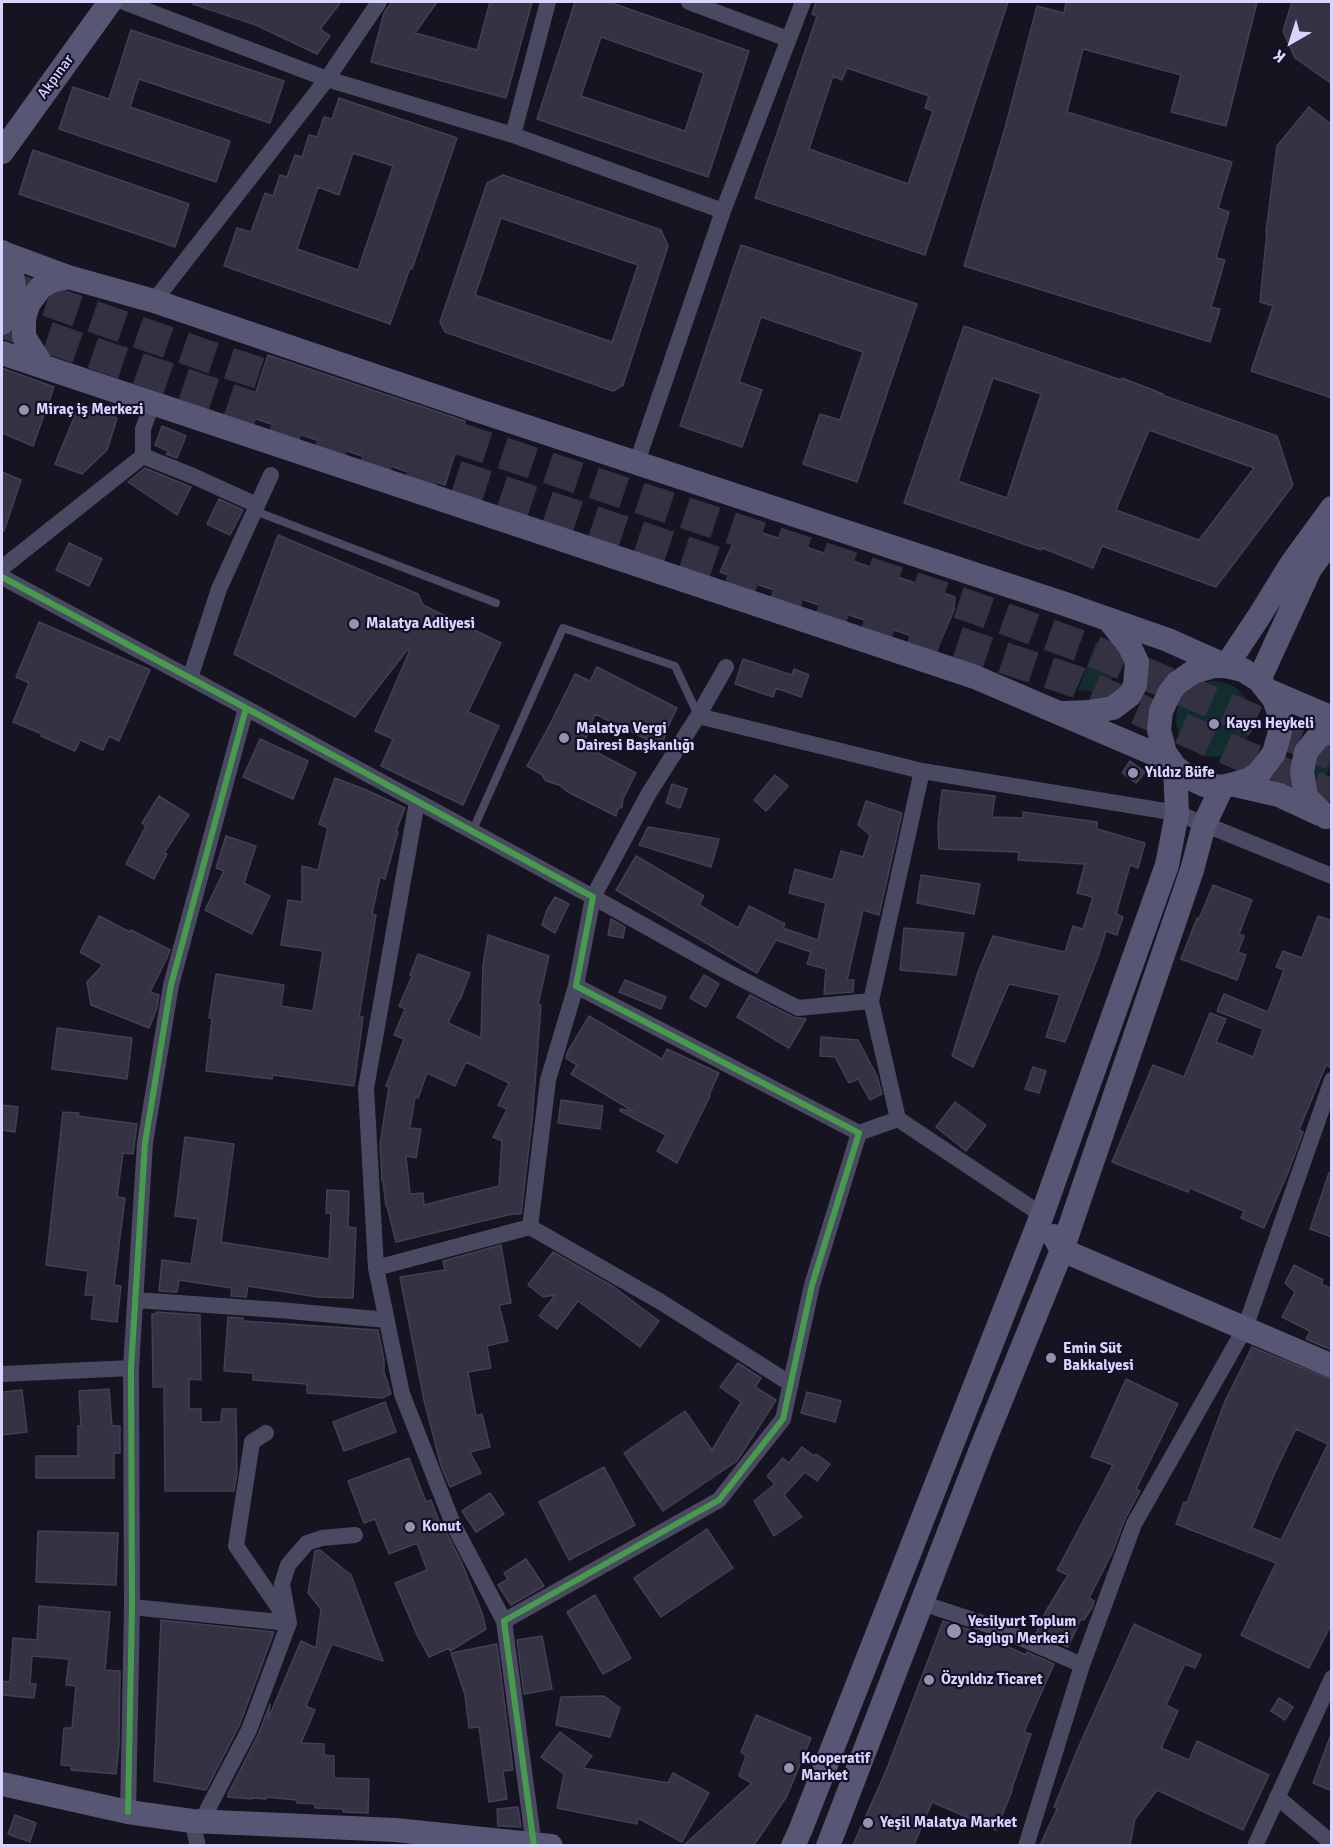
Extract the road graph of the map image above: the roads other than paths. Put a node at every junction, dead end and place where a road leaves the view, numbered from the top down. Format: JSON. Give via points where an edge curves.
{"nodes":[{"id":1,"x":110,"y":2,"type":"edge"},
{"id":2,"x":124,"y":2,"type":"edge"},
{"id":3,"x":379,"y":2,"type":"edge"},
{"id":4,"x":548,"y":2,"type":"edge"},
{"id":5,"x":689,"y":2,"type":"edge"},
{"id":6,"x":803,"y":2,"type":"edge"},
{"id":7,"x":788,"y":39,"type":"junction"},
{"id":8,"x":327,"y":79,"type":"junction"},
{"id":9,"x":513,"y":135,"type":"junction"},
{"id":10,"x":2,"y":153,"type":"edge"},
{"id":11,"x":723,"y":210,"type":"junction"},
{"id":12,"x":2,"y":251,"type":"edge"},
{"id":13,"x":68,"y":277,"type":"junction"},
{"id":14,"x":154,"y":301,"type":"junction"},
{"id":15,"x":2,"y":323,"type":"edge"},
{"id":16,"x":2,"y":353,"type":"edge"},
{"id":17,"x":42,"y":365,"type":"junction"},
{"id":18,"x":152,"y":404,"type":"junction"},
{"id":19,"x":143,"y":456,"type":"junction"},
{"id":20,"x":637,"y":462,"type":"junction"},
{"id":21,"x":271,"y":475,"type":"dead end"},
{"id":22,"x":256,"y":508,"type":"junction"},
{"id":23,"x":1332,"y":508,"type":"edge"},
{"id":24,"x":1332,"y":539,"type":"edge"},
{"id":25,"x":2,"y":568,"type":"edge"},
{"id":26,"x":2,"y":577,"type":"edge"},
{"id":27,"x":496,"y":603,"type":"dead end"},
{"id":28,"x":1109,"y":620,"type":"junction"},
{"id":29,"x":1226,"y":666,"type":"junction"},
{"id":30,"x":726,"y":667,"type":"dead end"},
{"id":31,"x":190,"y":678,"type":"junction"},
{"id":32,"x":1263,"y":685,"type":"junction"},
{"id":33,"x":246,"y":708,"type":"junction"},
{"id":34,"x":1060,"y":713,"type":"junction"},
{"id":35,"x":698,"y":716,"type":"junction"},
{"id":36,"x":1332,"y":718,"type":"edge"},
{"id":37,"x":1332,"y":730,"type":"edge"},
{"id":38,"x":1173,"y":764,"type":"junction"},
{"id":39,"x":922,"y":771,"type":"junction"},
{"id":40,"x":1228,"y":786,"type":"junction"},
{"id":41,"x":417,"y":802,"type":"junction"},
{"id":42,"x":1177,"y":813,"type":"junction"},
{"id":43,"x":1329,"y":819,"type":"edge"},
{"id":44,"x":1204,"y":825,"type":"junction"},
{"id":45,"x":472,"y":832,"type":"junction"},
{"id":46,"x":1332,"y":876,"type":"edge"},
{"id":47,"x":593,"y":897,"type":"junction"},
{"id":48,"x":576,"y":986,"type":"junction"},
{"id":49,"x":872,"y":1000,"type":"junction"},
{"id":50,"x":1332,"y":1080,"type":"edge"},
{"id":51,"x":898,"y":1119,"type":"junction"},
{"id":52,"x":859,"y":1133,"type":"junction"},
{"id":53,"x":1042,"y":1215,"type":"junction"},
{"id":54,"x":530,"y":1227,"type":"junction"},
{"id":55,"x":1062,"y":1250,"type":"junction"},
{"id":56,"x":376,"y":1268,"type":"junction"},
{"id":57,"x":136,"y":1300,"type":"junction"},
{"id":58,"x":387,"y":1320,"type":"junction"},
{"id":59,"x":1245,"y":1328,"type":"junction"},
{"id":60,"x":1332,"y":1366,"type":"edge"},
{"id":61,"x":131,"y":1368,"type":"junction"},
{"id":62,"x":2,"y":1374,"type":"edge"},
{"id":63,"x":791,"y":1384,"type":"junction"},
{"id":64,"x":266,"y":1433,"type":"dead end"},
{"id":65,"x":355,"y":1535,"type":"dead end"},
{"id":66,"x":922,"y":1603,"type":"junction"},
{"id":67,"x":132,"y":1607,"type":"junction"},
{"id":68,"x":504,"y":1621,"type":"junction"},
{"id":69,"x":289,"y":1623,"type":"junction"},
{"id":70,"x":1082,"y":1665,"type":"junction"},
{"id":71,"x":1332,"y":1678,"type":"edge"},
{"id":72,"x":2,"y":1784,"type":"edge"},
{"id":73,"x":1277,"y":1797,"type":"junction"},
{"id":74,"x":128,"y":1812,"type":"junction"},
{"id":75,"x":197,"y":1821,"type":"junction"},
{"id":76,"x":394,"y":1838,"type":"edge"},
{"id":77,"x":1332,"y":1843,"type":"edge"},
{"id":78,"x":198,"y":1845,"type":"edge"},
{"id":79,"x":539,"y":1845,"type":"edge"},
{"id":80,"x":793,"y":1845,"type":"edge"},
{"id":81,"x":828,"y":1845,"type":"edge"},
{"id":82,"x":1026,"y":1845,"type":"edge"},
{"id":83,"x":1255,"y":1845,"type":"edge"}],
"edges":[{"from":1,"to":10,"type":"main road","name":"Akpınar"},
{"from":2,"to":8,"type":"street"},
{"from":3,"to":8,"type":"street"},
{"from":4,"to":9,"type":"street"},
{"from":5,"to":7,"type":"street"},
{"from":6,"to":7,"type":"street"},
{"from":7,"to":11,"type":"street"},
{"from":8,"to":9,"type":"street"},
{"from":8,"to":14,"type":"street"},
{"from":9,"to":11,"type":"street"},
{"from":11,"to":20,"type":"street"},
{"from":12,"to":13,"type":"main road"},
{"from":12,"to":15,"type":"main road","via":[[11,268],[14,287]]},
{"from":13,"to":14,"type":"main road"},
{"from":13,"to":17,"type":"main road","via":[[41,287],[24,317],[24,336]]},
{"from":14,"to":20,"type":"main road"},
{"from":16,"to":17,"type":"main road"},
{"from":17,"to":18,"type":"main road"},
{"from":18,"to":19,"type":"street","via":[[143,429]]},
{"from":18,"to":34,"type":"main road","via":[[975,677]]},
{"from":19,"to":22,"type":"street"},
{"from":19,"to":25,"type":"street"},
{"from":20,"to":28,"type":"main road"},
{"from":21,"to":22,"type":"street"},
{"from":22,"to":27,"type":"lane"},
{"from":22,"to":31,"type":"street","via":[[219,589]]},
{"from":23,"to":29,"type":"main road","via":[[1292,562]]},
{"from":24,"to":32,"type":"main road","via":[[1310,569]]},
{"from":26,"to":31,"type":"street"},
{"from":28,"to":29,"type":"main road"},
{"from":28,"to":34,"type":"main road","via":[[1137,662],[1130,695],[1113,708]]},
{"from":29,"to":32,"type":"main road","via":[[1243,670]]},
{"from":29,"to":38,"type":"main road","via":[[1192,672],[1170,692],[1161,711],[1159,730],[1165,753]]},
{"from":30,"to":35,"type":"street"},
{"from":31,"to":33,"type":"street"},
{"from":32,"to":36,"type":"main road"},
{"from":32,"to":40,"type":"main road","via":[[1279,713],[1280,732],[1274,753],[1258,773]]},
{"from":33,"to":41,"type":"street"},
{"from":33,"to":57,"type":"street","via":[[171,985],[145,1143]]},
{"from":34,"to":38,"type":"main road"},
{"from":35,"to":39,"type":"street"},
{"from":35,"to":45,"type":"lane","via":[[675,666],[563,628]]},
{"from":35,"to":47,"type":"street","via":[[649,793]]},
{"from":37,"to":43,"type":"main road","via":[[1318,737],[1306,752],[1302,771],[1306,797]]},
{"from":38,"to":40,"type":"main road","via":[[1204,785]]},
{"from":38,"to":42,"type":"main road"},
{"from":39,"to":42,"type":"street"},
{"from":39,"to":49,"type":"street"},
{"from":40,"to":43,"type":"main road","via":[[1279,795]]},
{"from":40,"to":44,"type":"main road"},
{"from":41,"to":45,"type":"street"},
{"from":41,"to":56,"type":"street","via":[[366,1088]]},
{"from":42,"to":44,"type":"street"},
{"from":42,"to":53,"type":"main road","via":[[1167,865]]},
{"from":44,"to":46,"type":"street"},
{"from":44,"to":55,"type":"main road"},
{"from":45,"to":47,"type":"street"},
{"from":47,"to":48,"type":"street"},
{"from":47,"to":49,"type":"street","via":[[798,1008]]},
{"from":48,"to":52,"type":"street"},
{"from":48,"to":54,"type":"street","via":[[548,1080]]},
{"from":49,"to":51,"type":"street"},
{"from":50,"to":59,"type":"street"},
{"from":51,"to":52,"type":"street"},
{"from":51,"to":53,"type":"street"},
{"from":52,"to":63,"type":"street","via":[[812,1285]]},
{"from":53,"to":55,"type":"main road"},
{"from":53,"to":80,"type":"main road"},
{"from":54,"to":56,"type":"street"},
{"from":54,"to":63,"type":"street","via":[[661,1302]]},
{"from":55,"to":59,"type":"main road"},
{"from":55,"to":66,"type":"main road"},
{"from":56,"to":58,"type":"street"},
{"from":57,"to":58,"type":"street"},
{"from":57,"to":61,"type":"street"},
{"from":58,"to":68,"type":"street","via":[[402,1394],[453,1524]]},
{"from":59,"to":60,"type":"main road"},
{"from":59,"to":70,"type":"street","via":[[1134,1524]]},
{"from":61,"to":62,"type":"street"},
{"from":61,"to":67,"type":"street"},
{"from":63,"to":68,"type":"street","via":[[783,1419],[719,1500]]},
{"from":64,"to":69,"type":"street","via":[[252,1442],[236,1546]]},
{"from":65,"to":69,"type":"street","via":[[307,1543],[288,1565],[282,1584]]},
{"from":66,"to":70,"type":"street","via":[[1000,1629]]},
{"from":66,"to":81,"type":"main road"},
{"from":67,"to":69,"type":"street"},
{"from":67,"to":74,"type":"street"},
{"from":68,"to":79,"type":"street"},
{"from":69,"to":75,"type":"street","via":[[249,1730]]},
{"from":70,"to":82,"type":"street"},
{"from":71,"to":73,"type":"street"},
{"from":72,"to":74,"type":"main road"},
{"from":73,"to":77,"type":"street"},
{"from":73,"to":83,"type":"street"},
{"from":74,"to":75,"type":"main road"},
{"from":75,"to":76,"type":"main road"},
{"from":75,"to":78,"type":"street"},
{"from":76,"to":79,"type":"main road"}]}
